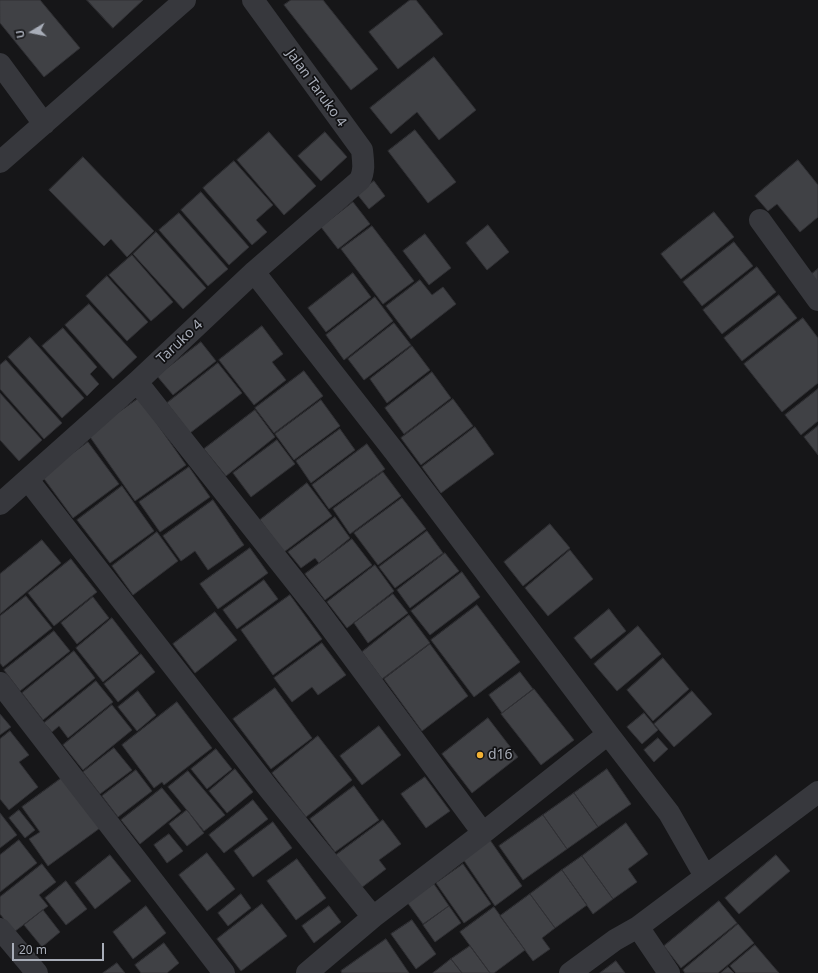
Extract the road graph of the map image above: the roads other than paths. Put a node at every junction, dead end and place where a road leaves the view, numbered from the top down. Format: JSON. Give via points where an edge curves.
{"nodes":[{"id":1,"x":185,"y":0,"type":"edge"},
{"id":2,"x":253,"y":0,"type":"edge"},
{"id":3,"x":0,"y":64,"type":"edge"},
{"id":4,"x":44,"y":124,"type":"junction"},
{"id":5,"x":0,"y":162,"type":"edge"},
{"id":6,"x":360,"y":180,"type":"joint"},
{"id":7,"x":760,"y":220,"type":"dead end"},
{"id":8,"x":254,"y":272,"type":"junction"},
{"id":9,"x":818,"y":300,"type":"edge"},
{"id":10,"x":137,"y":382,"type":"junction"},
{"id":11,"x":28,"y":480,"type":"junction"},
{"id":12,"x":0,"y":504,"type":"edge"},
{"id":13,"x":0,"y":684,"type":"edge"},
{"id":14,"x":608,"y":734,"type":"junction"},
{"id":15,"x":818,"y":792,"type":"edge"},
{"id":16,"x":483,"y":833,"type":"junction"},
{"id":17,"x":705,"y":876,"type":"junction"},
{"id":18,"x":374,"y":917,"type":"junction"},
{"id":19,"x":638,"y":926,"type":"junction"},
{"id":20,"x":0,"y":929,"type":"edge"},
{"id":21,"x":37,"y":973,"type":"edge"},
{"id":22,"x":224,"y":973,"type":"edge"},
{"id":23,"x":306,"y":973,"type":"edge"},
{"id":24,"x":570,"y":973,"type":"edge"},
{"id":25,"x":669,"y":973,"type":"edge"}],
"edges":[{"from":1,"to":4,"type":"street"},
{"from":2,"to":6,"type":"street","name":"Jalan Taruko 4","via":[[362,150],[364,166]]},
{"from":3,"to":4,"type":"street"},
{"from":4,"to":5,"type":"street"},
{"from":6,"to":8,"type":"street","name":"Taruko 4"},
{"from":7,"to":9,"type":"street"},
{"from":8,"to":10,"type":"street","name":"Taruko 4"},
{"from":8,"to":14,"type":"street","via":[[394,451]]},
{"from":10,"to":11,"type":"street","name":"Taruko 4"},
{"from":10,"to":16,"type":"street","via":[[317,609]]},
{"from":11,"to":12,"type":"street","name":"Taruko 4"},
{"from":11,"to":18,"type":"street","via":[[268,789]]},
{"from":13,"to":22,"type":"street"},
{"from":14,"to":16,"type":"street"},
{"from":14,"to":17,"type":"street","via":[[669,813]]},
{"from":15,"to":17,"type":"street"},
{"from":16,"to":18,"type":"street"},
{"from":17,"to":19,"type":"street"},
{"from":18,"to":23,"type":"street"},
{"from":19,"to":24,"type":"street"},
{"from":19,"to":25,"type":"street"},
{"from":20,"to":21,"type":"street"}]}
